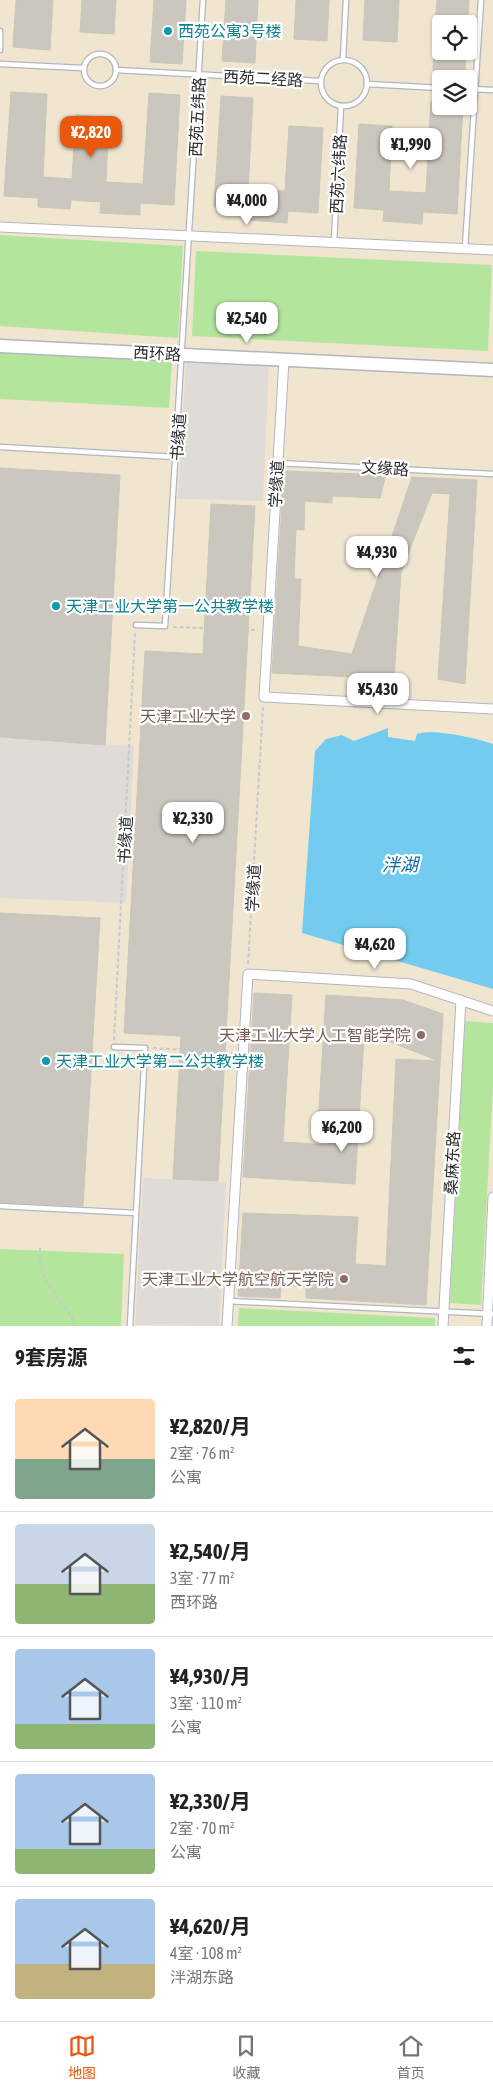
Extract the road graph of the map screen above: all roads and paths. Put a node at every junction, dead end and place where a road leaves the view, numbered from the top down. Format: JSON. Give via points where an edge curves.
{"nodes":[{"id":1,"x":203,"y":0,"type":"edge"},
{"id":2,"x":346,"y":0,"type":"edge"},
{"id":3,"x":481,"y":0,"type":"edge"},
{"id":4,"x":0,"y":31,"type":"edge"},
{"id":5,"x":0,"y":50,"type":"edge"},
{"id":6,"x":343,"y":59,"type":"junction"},
{"id":7,"x":0,"y":64,"type":"edge"},
{"id":8,"x":83,"y":68,"type":"junction"},
{"id":9,"x":116,"y":70,"type":"junction"},
{"id":10,"x":477,"y":71,"type":"edge"},
{"id":11,"x":199,"y":75,"type":"junction"},
{"id":12,"x":320,"y":81,"type":"junction"},
{"id":13,"x":367,"y":84,"type":"junction"},
{"id":14,"x":432,"y":88,"type":"edge"},
{"id":15,"x":477,"y":89,"type":"edge"},
{"id":16,"x":493,"y":90,"type":"edge"},
{"id":17,"x":342,"y":106,"type":"junction"},
{"id":18,"x":474,"y":115,"type":"edge"},
{"id":19,"x":0,"y":227,"type":"edge"},
{"id":20,"x":190,"y":236,"type":"junction"},
{"id":21,"x":334,"y":242,"type":"junction"},
{"id":22,"x":465,"y":248,"type":"junction"},
{"id":23,"x":493,"y":250,"type":"edge"},
{"id":24,"x":0,"y":346,"type":"edge"},
{"id":25,"x":183,"y":355,"type":"junction"},
{"id":26,"x":284,"y":360,"type":"junction"},
{"id":27,"x":493,"y":370,"type":"edge"},
{"id":28,"x":0,"y":447,"type":"edge"},
{"id":29,"x":176,"y":457,"type":"junction"},
{"id":30,"x":278,"y":463,"type":"junction"},
{"id":31,"x":493,"y":474,"type":"edge"},
{"id":32,"x":136,"y":625,"type":"joint"},
{"id":33,"x":165,"y":626,"type":"junction"},
{"id":34,"x":268,"y":631,"type":"junction"},
{"id":35,"x":264,"y":697,"type":"junction"},
{"id":36,"x":493,"y":709,"type":"edge"},
{"id":37,"x":248,"y":974,"type":"junction"},
{"id":38,"x":461,"y":1000,"type":"junction"},
{"id":39,"x":493,"y":1011,"type":"edge"},
{"id":40,"x":114,"y":1047,"type":"joint"},
{"id":41,"x":145,"y":1048,"type":"junction"},
{"id":42,"x":243,"y":1054,"type":"junction"},
{"id":43,"x":493,"y":1197,"type":"edge"},
{"id":44,"x":0,"y":1206,"type":"edge"},
{"id":45,"x":136,"y":1213,"type":"junction"},
{"id":46,"x":40,"y":1248,"type":"dead end"},
{"id":47,"x":228,"y":1301,"type":"junction"},
{"id":48,"x":444,"y":1312,"type":"junction"},
{"id":49,"x":490,"y":1314,"type":"edge"},
{"id":50,"x":75,"y":1326,"type":"edge"},
{"id":51,"x":130,"y":1326,"type":"edge"},
{"id":52,"x":227,"y":1326,"type":"edge"},
{"id":53,"x":443,"y":1326,"type":"edge"},
{"id":54,"x":487,"y":1326,"type":"edge"}],
"edges":[{"from":1,"to":11,"type":"lane","name":"西苑五纬路"},
{"from":2,"to":6,"type":"lane"},
{"from":3,"to":10,"type":"lane"},
{"from":4,"to":5,"type":"lane"},
{"from":6,"to":12,"type":"lane","via":[[325,68]]},
{"from":6,"to":13,"type":"lane","via":[[360,66]]},
{"from":7,"to":8,"type":"lane"},
{"from":8,"to":9,"type":"lane","via":[[92,55],[102,54],[112,59]]},
{"from":8,"to":9,"type":"lane","via":[[89,83],[100,87],[110,83]]},
{"from":9,"to":11,"type":"lane","name":"西苑二经路"},
{"from":11,"to":12,"type":"lane","name":"西苑二经路"},
{"from":11,"to":20,"type":"lane","name":"西苑五纬路"},
{"from":12,"to":17,"type":"lane","via":[[328,100]]},
{"from":13,"to":14,"type":"lane"},
{"from":13,"to":17,"type":"lane","via":[[359,100]]},
{"from":15,"to":16,"type":"lane"},
{"from":17,"to":21,"type":"lane","name":"西苑六纬路"},
{"from":18,"to":22,"type":"lane"},
{"from":19,"to":20,"type":"street"},
{"from":20,"to":21,"type":"street"},
{"from":20,"to":25,"type":"lane","name":"西苑五纬路"},
{"from":21,"to":22,"type":"street"},
{"from":22,"to":23,"type":"street"},
{"from":24,"to":25,"type":"street","name":"西环路"},
{"from":25,"to":26,"type":"street","name":"西环路"},
{"from":25,"to":29,"type":"lane","name":"书缘道"},
{"from":26,"to":27,"type":"street","name":"西环路"},
{"from":26,"to":30,"type":"street","name":"学缘道"},
{"from":28,"to":29,"type":"lane"},
{"from":29,"to":33,"type":"lane","name":"书缘道"},
{"from":30,"to":31,"type":"lane","name":"文缘路"},
{"from":30,"to":34,"type":"street","name":"学缘道"},
{"from":32,"to":33,"type":"lane"},
{"from":32,"to":40,"type":"path","name":"书缘道"},
{"from":33,"to":34,"type":"path"},
{"from":34,"to":35,"type":"street","name":"学缘道"},
{"from":35,"to":36,"type":"street"},
{"from":35,"to":37,"type":"path","name":"学缘道"},
{"from":37,"to":38,"type":"street","via":[[411,984]]},
{"from":37,"to":42,"type":"street"},
{"from":38,"to":39,"type":"street"},
{"from":38,"to":48,"type":"street","name":"桑麻东路"},
{"from":40,"to":41,"type":"lane"},
{"from":41,"to":42,"type":"path"},
{"from":41,"to":45,"type":"lane"},
{"from":42,"to":47,"type":"street"},
{"from":43,"to":49,"type":"street"},
{"from":44,"to":45,"type":"lane"},
{"from":45,"to":51,"type":"lane"},
{"from":46,"to":50,"type":"path","via":[[39,1266],[44,1279]]},
{"from":47,"to":48,"type":"lane"},
{"from":47,"to":52,"type":"street"},
{"from":48,"to":49,"type":"lane"},
{"from":48,"to":53,"type":"street","name":"桑麻东路"},
{"from":49,"to":54,"type":"street"}]}
